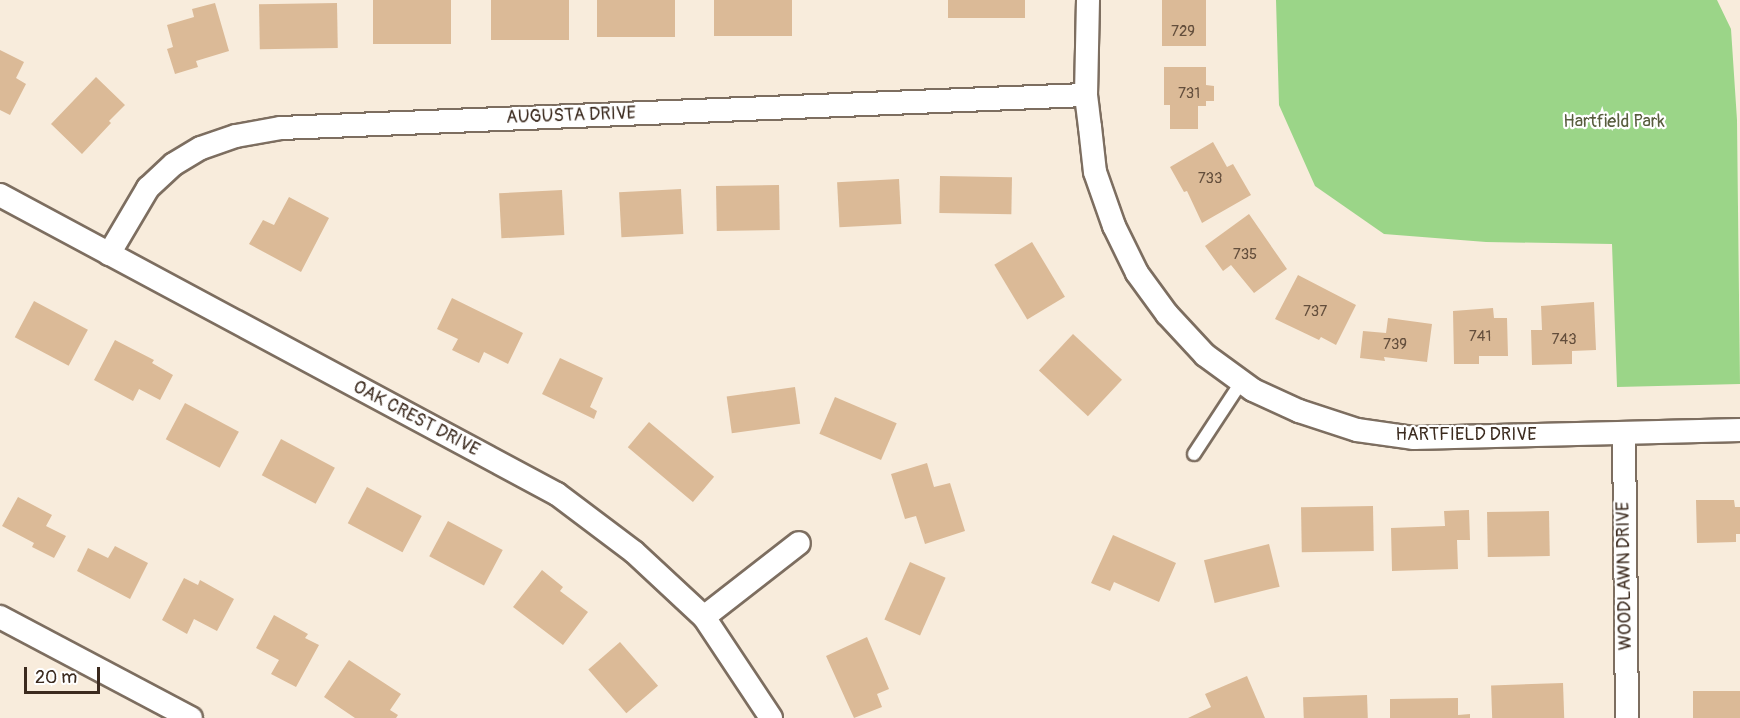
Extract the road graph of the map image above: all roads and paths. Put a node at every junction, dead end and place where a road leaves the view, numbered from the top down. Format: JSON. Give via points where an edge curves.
{"nodes":[{"id":1,"x":1088,"y":0,"type":"edge"},
{"id":2,"x":1086,"y":95,"type":"junction"},
{"id":3,"x":0,"y":195,"type":"edge"},
{"id":4,"x":109,"y":254,"type":"junction"},
{"id":5,"x":1242,"y":381,"type":"junction"},
{"id":6,"x":1740,"y":430,"type":"edge"},
{"id":7,"x":1624,"y":433,"type":"junction"},
{"id":8,"x":1194,"y":454,"type":"dead end"},
{"id":9,"x":799,"y":543,"type":"dead end"},
{"id":10,"x":704,"y":616,"type":"junction"},
{"id":11,"x":0,"y":617,"type":"edge"},
{"id":12,"x":191,"y":718,"type":"edge"},
{"id":13,"x":771,"y":718,"type":"edge"},
{"id":14,"x":1627,"y":718,"type":"edge"}],
"edges":[{"from":1,"to":2,"type":"street","name":"HARTFIELD DRIVE"},
{"from":2,"to":4,"type":"street","name":"AUGUSTA DRIVE","via":[[281,128],[236,136],[201,148],[174,164],[148,188]]},
{"from":2,"to":5,"type":"street","name":"HARTFIELD DRIVE","via":[[1095,172],[1114,226],[1137,273],[1167,314],[1205,355]]},
{"from":3,"to":4,"type":"street","name":"OAK CREST DRIVE"},
{"from":4,"to":10,"type":"street","name":"OAK CREST DRIVE","via":[[557,495],[634,552]]},
{"from":5,"to":7,"type":"street","name":"HARTFIELD DRIVE","via":[[1253,390],[1318,418],[1357,430],[1414,438]]},
{"from":5,"to":8,"type":"lane"},
{"from":6,"to":7,"type":"street","name":"HARTFIELD DRIVE"},
{"from":7,"to":14,"type":"street","name":"WOODLAWN DRIVE"},
{"from":9,"to":10,"type":"street"},
{"from":10,"to":13,"type":"street","name":"OAK CREST DRIVE"},
{"from":11,"to":12,"type":"street"}]}
